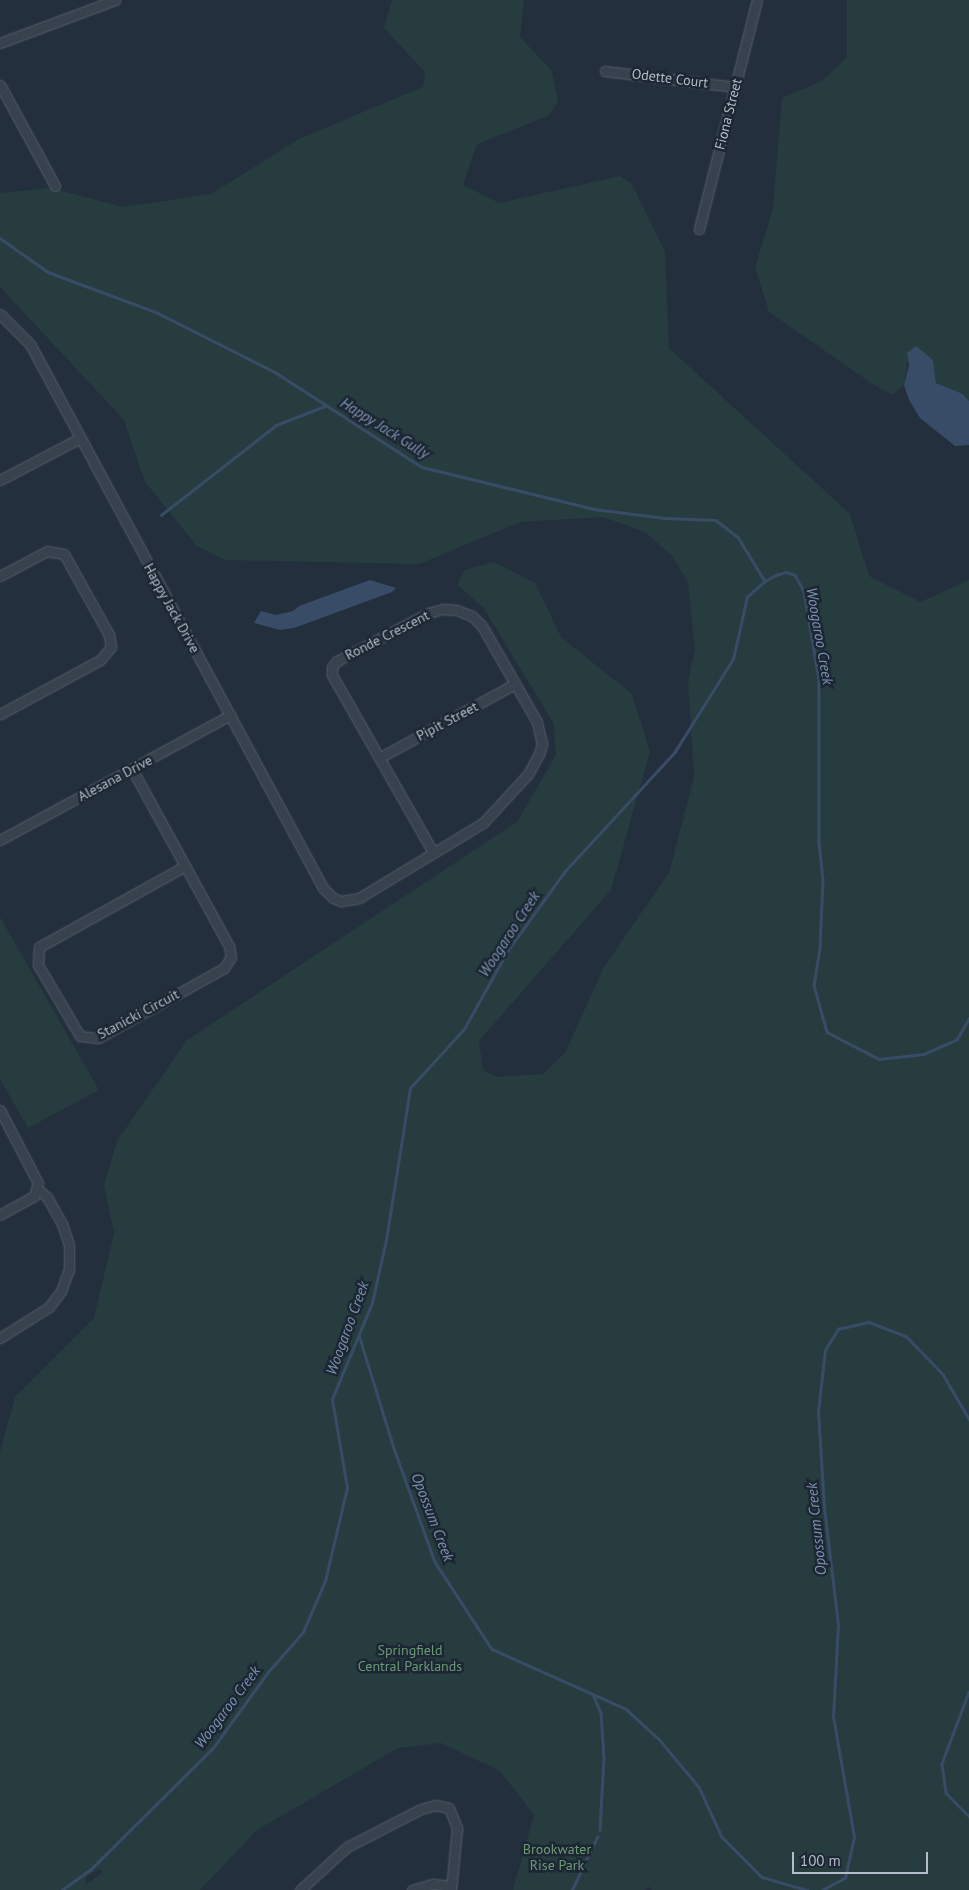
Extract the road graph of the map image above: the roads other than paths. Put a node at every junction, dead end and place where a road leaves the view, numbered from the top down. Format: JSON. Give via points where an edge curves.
{"nodes":[{"id":1,"x":115,"y":0,"type":"edge"},
{"id":2,"x":757,"y":0,"type":"edge"},
{"id":3,"x":0,"y":43,"type":"edge"},
{"id":4,"x":604,"y":71,"type":"dead end"},
{"id":5,"x":0,"y":85,"type":"edge"},
{"id":6,"x":735,"y":87,"type":"junction"},
{"id":7,"x":55,"y":186,"type":"dead end"},
{"id":8,"x":699,"y":229,"type":"dead end"},
{"id":9,"x":0,"y":314,"type":"edge"},
{"id":10,"x":80,"y":438,"type":"junction"},
{"id":11,"x":0,"y":480,"type":"edge"},
{"id":12,"x":0,"y":576,"type":"edge"},
{"id":13,"x":515,"y":684,"type":"junction"},
{"id":14,"x":0,"y":714,"type":"edge"},
{"id":15,"x":230,"y":715,"type":"junction"},
{"id":16,"x":379,"y":758,"type":"junction"},
{"id":17,"x":132,"y":769,"type":"junction"},
{"id":18,"x":0,"y":840,"type":"edge"},
{"id":19,"x":433,"y":852,"type":"junction"},
{"id":20,"x":184,"y":866,"type":"junction"},
{"id":21,"x":341,"y":901,"type":"joint"},
{"id":22,"x":0,"y":1110,"type":"edge"},
{"id":23,"x":37,"y":1189,"type":"junction"},
{"id":24,"x":0,"y":1214,"type":"edge"},
{"id":25,"x":0,"y":1338,"type":"edge"},
{"id":26,"x":451,"y":1888,"type":"edge"},
{"id":27,"x":300,"y":1890,"type":"edge"},
{"id":28,"x":412,"y":1890,"type":"edge"}],
"edges":[{"from":1,"to":3,"type":"street"},
{"from":2,"to":6,"type":"street","name":"Fiona Street"},
{"from":4,"to":6,"type":"street","name":"Odette Court"},
{"from":5,"to":7,"type":"street"},
{"from":6,"to":8,"type":"street","name":"Fiona Street"},
{"from":9,"to":10,"type":"street","name":"Happy Jack Drive","via":[[30,344]]},
{"from":10,"to":11,"type":"street"},
{"from":10,"to":15,"type":"street","name":"Happy Jack Drive"},
{"from":12,"to":14,"type":"street","via":[[47,551],[59,551],[68,560],[109,635],[111,647],[100,660]]},
{"from":13,"to":16,"type":"street","name":"Pipit Street"},
{"from":13,"to":16,"type":"street","name":"Ronde Crescent","via":[[482,626],[472,616],[456,610],[428,613],[337,660],[332,667],[332,675]]},
{"from":13,"to":19,"type":"street","name":"Ronde Crescent","via":[[537,722],[542,744],[539,754],[528,774],[483,823]]},
{"from":15,"to":17,"type":"street","name":"Alesana Drive"},
{"from":15,"to":21,"type":"street","name":"Happy Jack Drive","via":[[323,888]]},
{"from":16,"to":19,"type":"street","name":"Ronde Crescent"},
{"from":17,"to":18,"type":"street","name":"Alesana Drive"},
{"from":17,"to":20,"type":"street","name":"Stanicki Circuit"},
{"from":19,"to":21,"type":"street","name":"Ronde Crescent","via":[[405,873],[359,898]]},
{"from":20,"to":20,"type":"street","name":"Stanicki Circuit","via":[[229,946],[229,964],[98,1038],[80,1036],[38,965],[39,947]]},
{"from":22,"to":23,"type":"street","via":[[36,1176]]},
{"from":23,"to":24,"type":"street","via":[[28,1200]]},
{"from":23,"to":25,"type":"street","via":[[47,1197],[62,1224],[69,1245],[69,1269],[61,1291],[49,1307]]},
{"from":26,"to":27,"type":"street","via":[[457,1828],[449,1808],[436,1805],[421,1809],[347,1847]]},
{"from":26,"to":28,"type":"street","via":[[433,1884]]}]}
